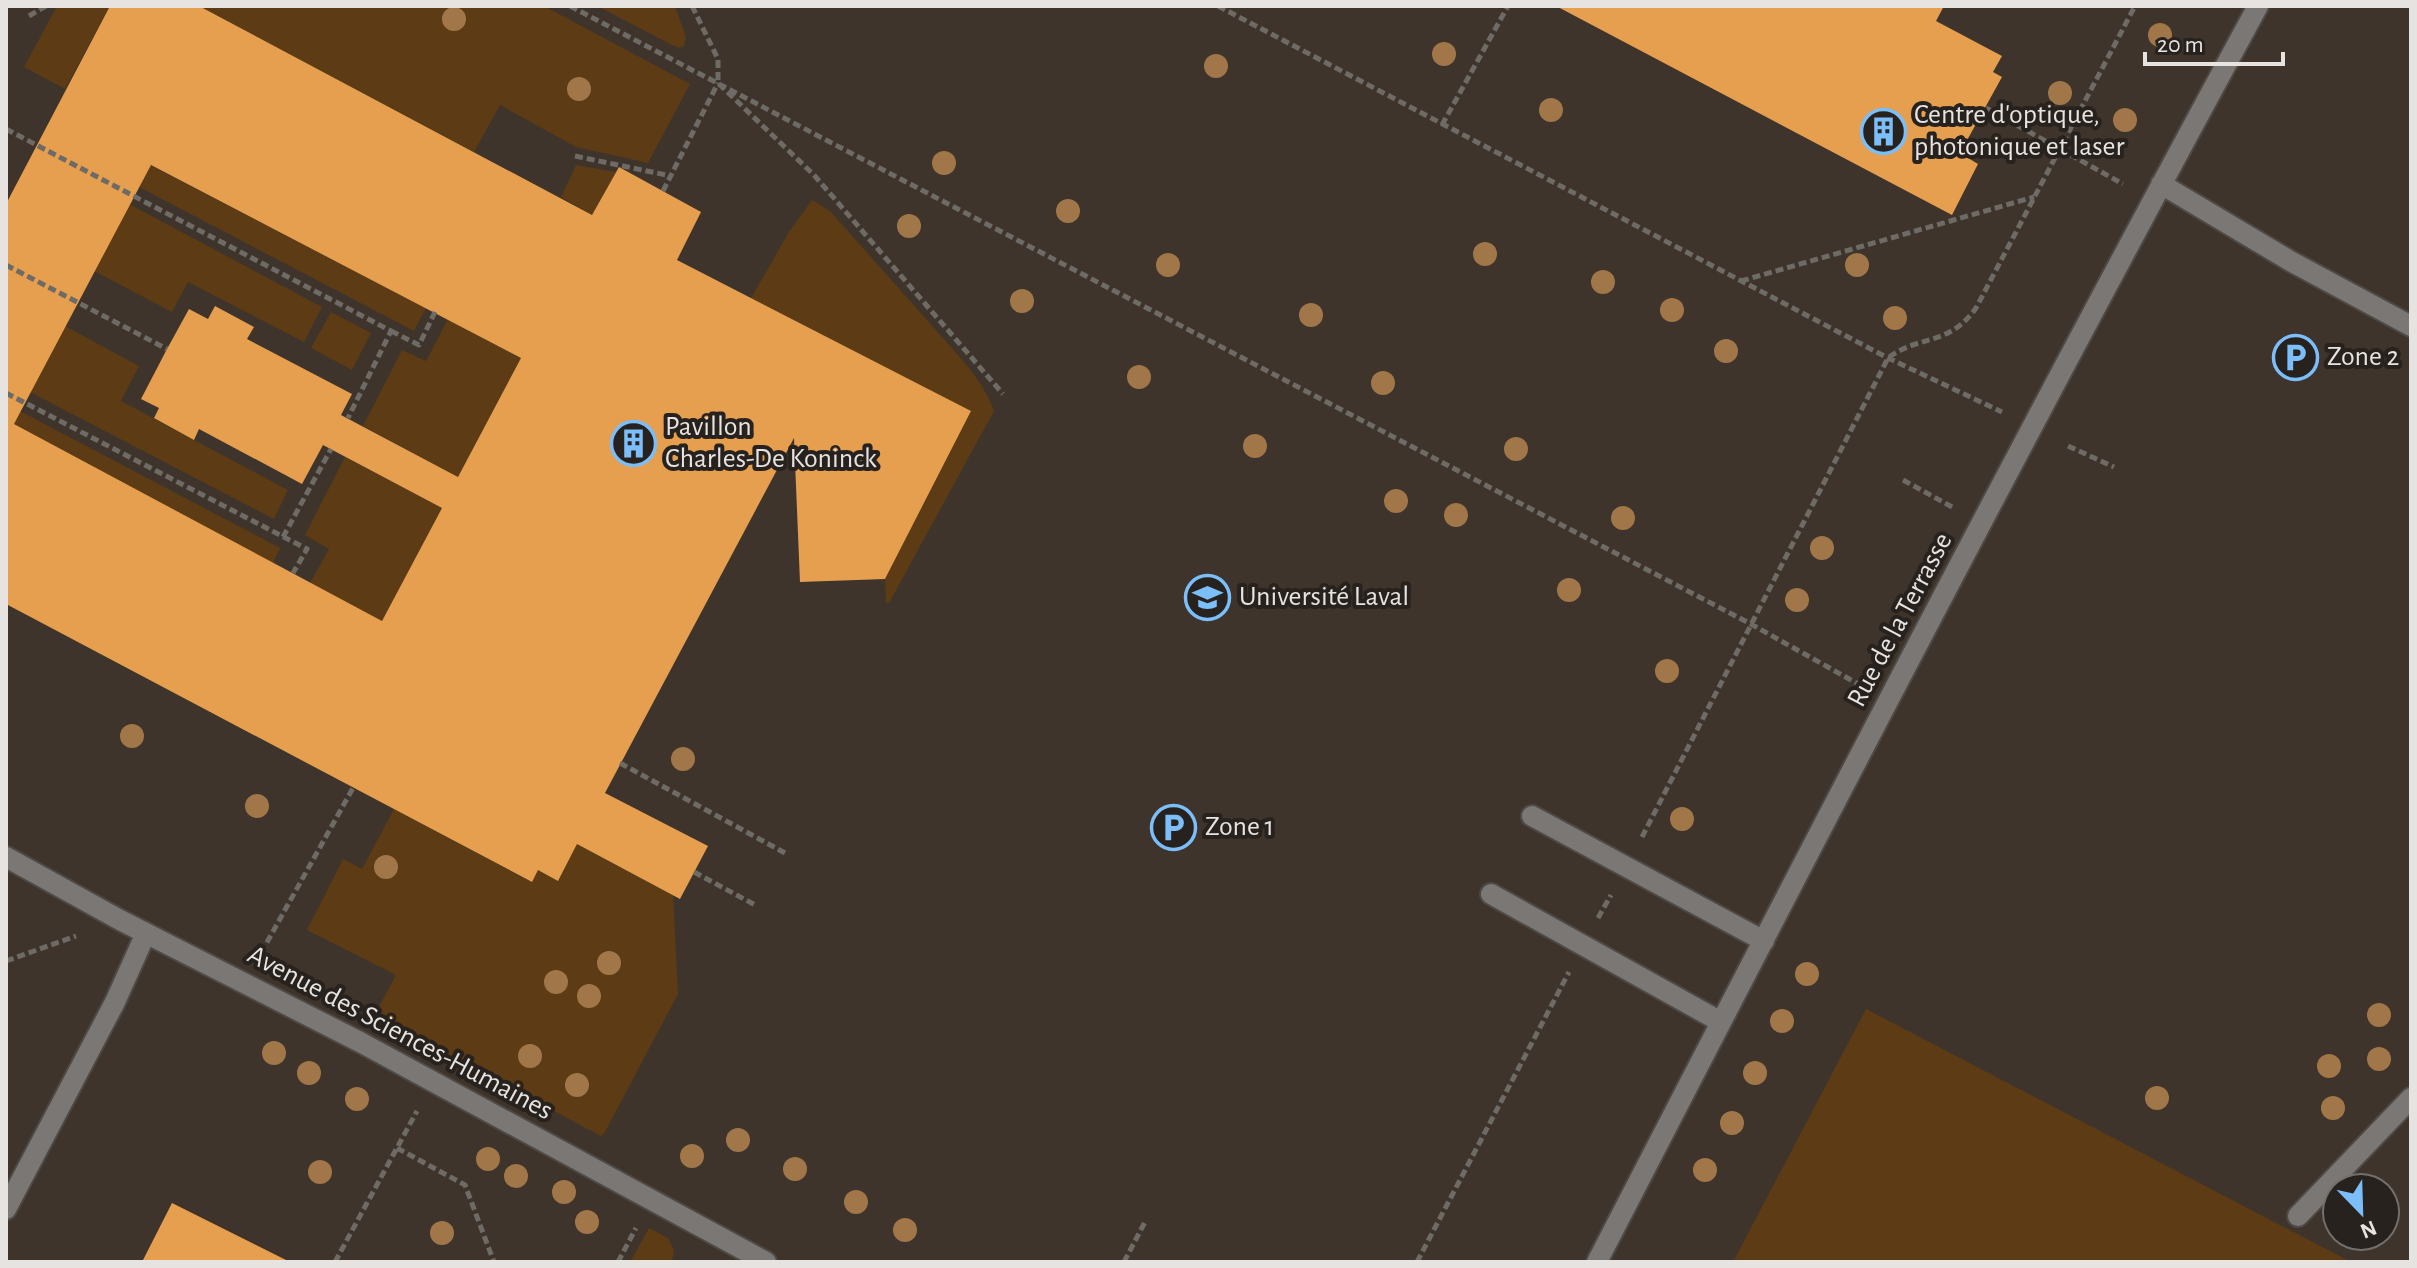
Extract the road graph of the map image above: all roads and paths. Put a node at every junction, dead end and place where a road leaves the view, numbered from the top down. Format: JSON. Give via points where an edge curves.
{"nodes":[{"id":1,"x":46,"y":6,"type":"edge"},
{"id":2,"x":570,"y":6,"type":"edge"},
{"id":3,"x":692,"y":6,"type":"edge"},
{"id":4,"x":1218,"y":6,"type":"edge"},
{"id":5,"x":1508,"y":6,"type":"edge"},
{"id":6,"x":2135,"y":6,"type":"edge"},
{"id":7,"x":2258,"y":6,"type":"edge"},
{"id":8,"x":29,"y":16,"type":"dead end"},
{"id":9,"x":718,"y":83,"type":"junction"},
{"id":10,"x":1986,"y":108,"type":"dead end"},
{"id":11,"x":1442,"y":125,"type":"junction"},
{"id":12,"x":6,"y":129,"type":"edge"},
{"id":13,"x":2060,"y":149,"type":"junction"},
{"id":14,"x":575,"y":156,"type":"dead end"},
{"id":15,"x":671,"y":176,"type":"junction"},
{"id":16,"x":663,"y":191,"type":"dead end"},
{"id":17,"x":2157,"y":192,"type":"junction"},
{"id":18,"x":2035,"y":196,"type":"junction"},
{"id":19,"x":6,"y":265,"type":"edge"},
{"id":20,"x":1741,"y":281,"type":"junction"},
{"id":21,"x":435,"y":312,"type":"dead end"},
{"id":22,"x":2411,"y":326,"type":"edge"},
{"id":23,"x":391,"y":331,"type":"junction"},
{"id":24,"x":167,"y":349,"type":"dead end"},
{"id":25,"x":1888,"y":358,"type":"junction"},
{"id":26,"x":6,"y":393,"type":"edge"},
{"id":27,"x":1003,"y":394,"type":"dead end"},
{"id":28,"x":2002,"y":412,"type":"dead end"},
{"id":29,"x":348,"y":418,"type":"dead end"},
{"id":30,"x":2068,"y":446,"type":"dead end"},
{"id":31,"x":331,"y":449,"type":"dead end"},
{"id":32,"x":2114,"y":467,"type":"dead end"},
{"id":33,"x":1903,"y":480,"type":"dead end"},
{"id":34,"x":1982,"y":524,"type":"junction"},
{"id":35,"x":283,"y":537,"type":"junction"},
{"id":36,"x":293,"y":573,"type":"dead end"},
{"id":37,"x":1749,"y":623,"type":"junction"},
{"id":38,"x":1888,"y":702,"type":"junction"},
{"id":39,"x":620,"y":763,"type":"dead end"},
{"id":40,"x":353,"y":788,"type":"dead end"},
{"id":41,"x":1532,"y":816,"type":"dead end"},
{"id":42,"x":785,"y":853,"type":"dead end"},
{"id":43,"x":6,"y":857,"type":"edge"},
{"id":44,"x":1626,"y":867,"type":"junction"},
{"id":45,"x":694,"y":872,"type":"dead end"},
{"id":46,"x":1491,"y":894,"type":"dead end"},
{"id":47,"x":757,"y":906,"type":"dead end"},
{"id":48,"x":120,"y":920,"type":"junction"},
{"id":49,"x":146,"y":933,"type":"junction"},
{"id":50,"x":1764,"y":941,"type":"junction"},
{"id":51,"x":1584,"y":944,"type":"junction"},
{"id":52,"x":6,"y":961,"type":"edge"},
{"id":53,"x":245,"y":982,"type":"junction"},
{"id":54,"x":1721,"y":1022,"type":"junction"},
{"id":55,"x":433,"y":1082,"type":"junction"},
{"id":56,"x":2411,"y":1098,"type":"edge"},
{"id":57,"x":397,"y":1148,"type":"junction"},
{"id":58,"x":6,"y":1209,"type":"edge"},
{"id":59,"x":2298,"y":1216,"type":"dead end"},
{"id":60,"x":1146,"y":1220,"type":"dead end"},
{"id":61,"x":335,"y":1262,"type":"edge"},
{"id":62,"x":494,"y":1262,"type":"edge"},
{"id":63,"x":766,"y":1262,"type":"edge"},
{"id":64,"x":1124,"y":1262,"type":"edge"},
{"id":65,"x":1417,"y":1262,"type":"edge"},
{"id":66,"x":1597,"y":1262,"type":"edge"}],
"edges":[{"from":1,"to":8,"type":"path"},
{"from":2,"to":9,"type":"path"},
{"from":3,"to":9,"type":"path","via":[[718,59]]},
{"from":4,"to":11,"type":"path"},
{"from":5,"to":11,"type":"path"},
{"from":6,"to":13,"type":"path"},
{"from":7,"to":17,"type":"street","name":"Rue de la Terrasse"},
{"from":9,"to":15,"type":"path"},
{"from":9,"to":27,"type":"path","via":[[814,175]]},
{"from":9,"to":37,"type":"path"},
{"from":10,"to":13,"type":"path"},
{"from":11,"to":20,"type":"path"},
{"from":12,"to":23,"type":"path"},
{"from":13,"to":17,"type":"path"},
{"from":13,"to":18,"type":"path"},
{"from":14,"to":15,"type":"path"},
{"from":15,"to":16,"type":"path"},
{"from":17,"to":22,"type":"street"},
{"from":17,"to":34,"type":"street","name":"Rue de la Terrasse"},
{"from":18,"to":20,"type":"path"},
{"from":18,"to":25,"type":"path","via":[[1966,321],[1951,334],[1901,348]]},
{"from":19,"to":24,"type":"path"},
{"from":20,"to":25,"type":"path"},
{"from":21,"to":23,"type":"path","via":[[419,345]]},
{"from":23,"to":29,"type":"path"},
{"from":25,"to":28,"type":"path"},
{"from":25,"to":37,"type":"path"},
{"from":26,"to":35,"type":"path"},
{"from":30,"to":32,"type":"path"},
{"from":31,"to":35,"type":"path"},
{"from":33,"to":34,"type":"path"},
{"from":34,"to":38,"type":"street","name":"Rue de la Terrasse"},
{"from":35,"to":36,"type":"path","via":[[307,549]]},
{"from":37,"to":38,"type":"path"},
{"from":37,"to":44,"type":"path"},
{"from":38,"to":50,"type":"street","name":"Rue de la Terrasse"},
{"from":39,"to":42,"type":"path"},
{"from":40,"to":53,"type":"path"},
{"from":41,"to":44,"type":"street"},
{"from":43,"to":48,"type":"street","name":"Avenue des Sciences-Humaines"},
{"from":44,"to":50,"type":"street"},
{"from":44,"to":51,"type":"path"},
{"from":45,"to":47,"type":"path"},
{"from":46,"to":51,"type":"street"},
{"from":48,"to":49,"type":"street","name":"Avenue des Sciences-Humaines"},
{"from":48,"to":52,"type":"path"},
{"from":49,"to":53,"type":"street","name":"Avenue des Sciences-Humaines"},
{"from":49,"to":58,"type":"street"},
{"from":50,"to":54,"type":"street","name":"Rue de la Terrasse"},
{"from":51,"to":54,"type":"street"},
{"from":51,"to":65,"type":"path"},
{"from":53,"to":55,"type":"street","name":"Avenue des Sciences-Humaines"},
{"from":54,"to":66,"type":"street","name":"Rue de la Terrasse"},
{"from":55,"to":57,"type":"path"},
{"from":55,"to":63,"type":"street","name":"Avenue des Sciences-Humaines"},
{"from":56,"to":59,"type":"street"},
{"from":57,"to":61,"type":"path"},
{"from":57,"to":62,"type":"path","via":[[465,1185]]},
{"from":60,"to":64,"type":"path"}]}
